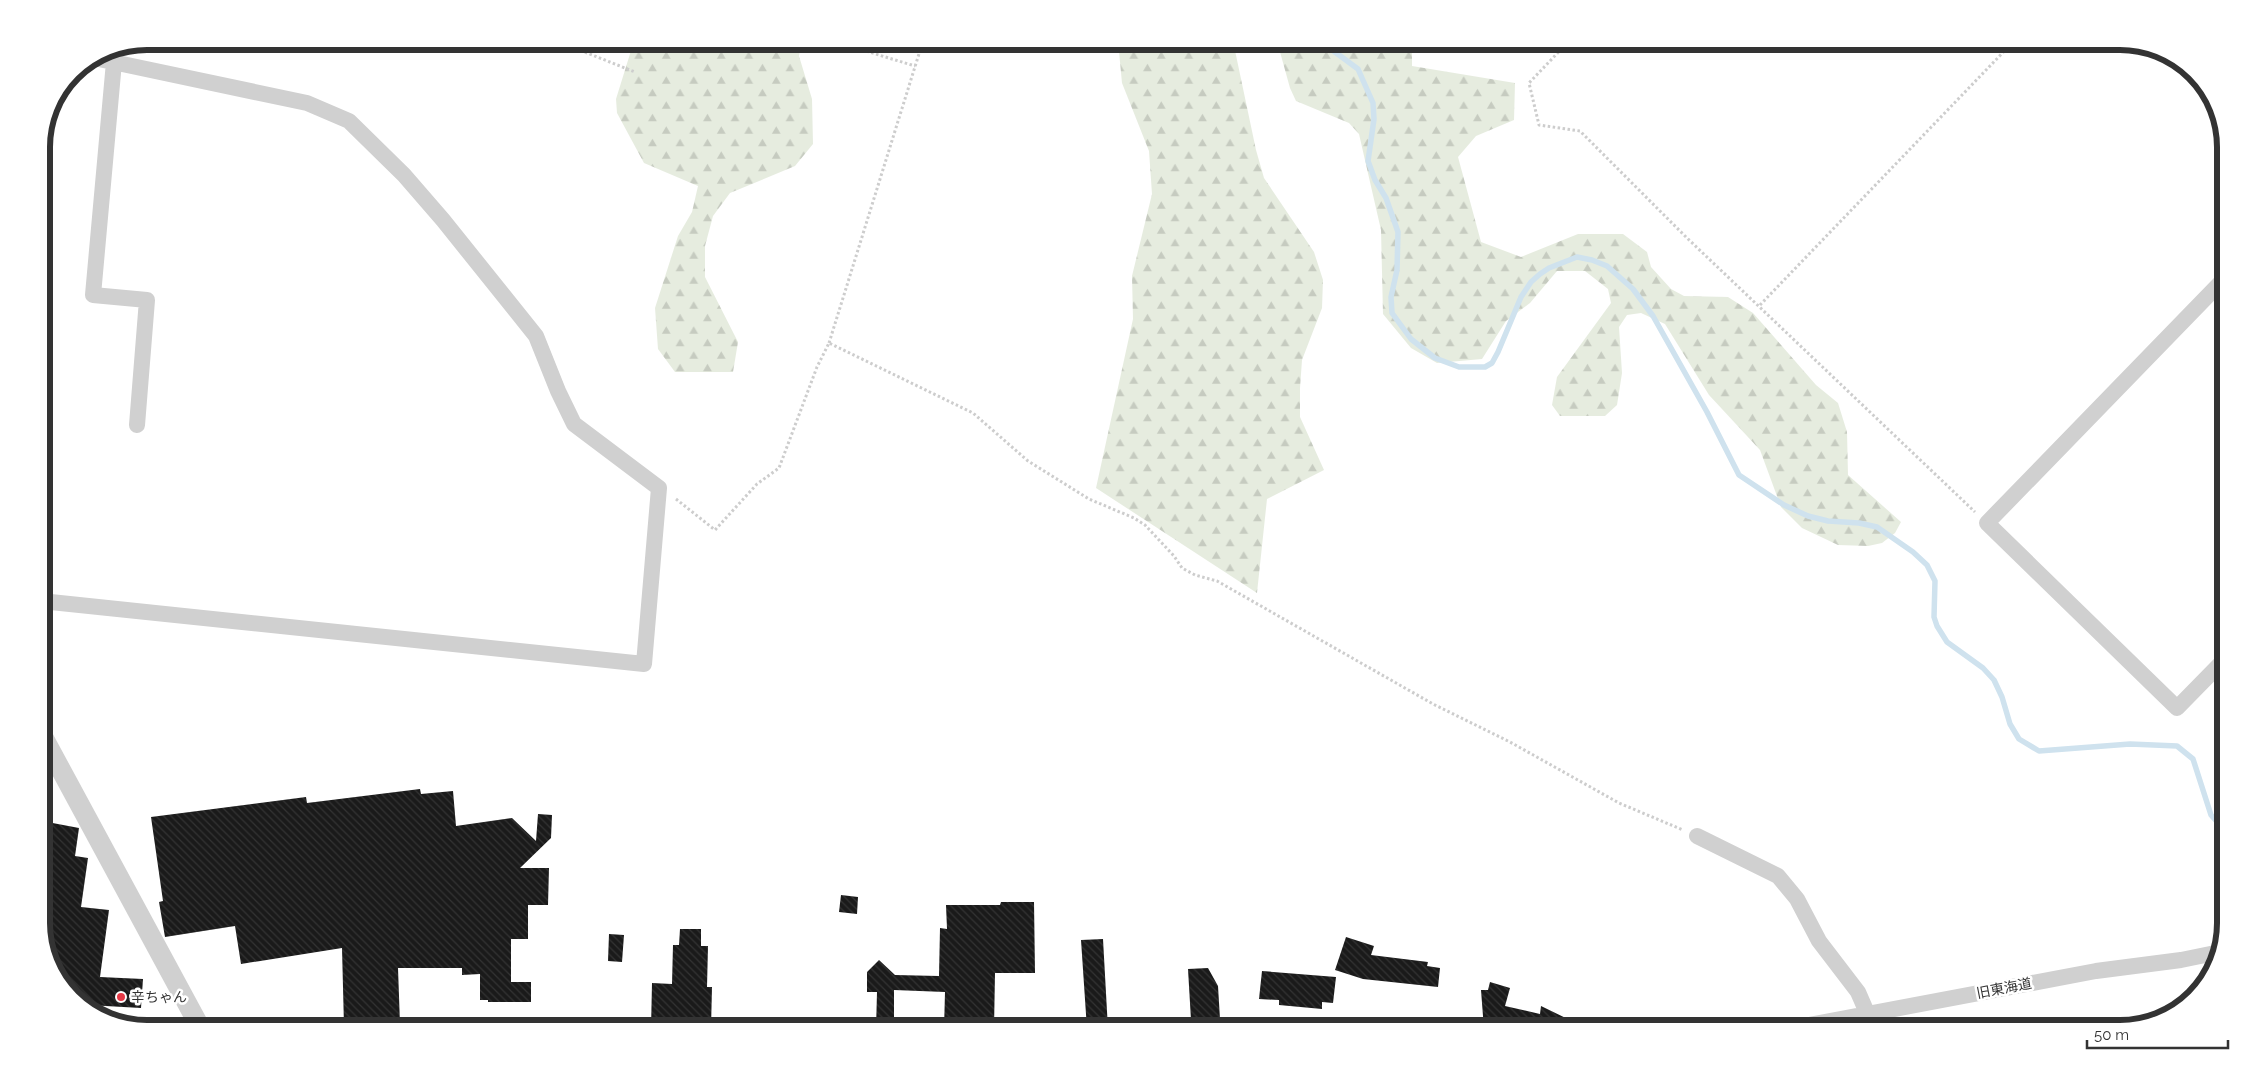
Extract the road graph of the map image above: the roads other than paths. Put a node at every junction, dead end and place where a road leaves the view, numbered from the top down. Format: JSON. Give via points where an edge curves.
{"nodes":[{"id":1,"x":104,"y":60,"type":"edge"},
{"id":2,"x":114,"y":62,"type":"junction"},
{"id":3,"x":2217,"y":286,"type":"edge"},
{"id":4,"x":137,"y":425,"type":"dead end"},
{"id":5,"x":50,"y":602,"type":"edge"},
{"id":6,"x":2217,"y":667,"type":"edge"},
{"id":7,"x":50,"y":748,"type":"edge"},
{"id":8,"x":1697,"y":836,"type":"road end"},
{"id":9,"x":2212,"y":954,"type":"edge"},
{"id":10,"x":1868,"y":1015,"type":"junction"},
{"id":11,"x":196,"y":1020,"type":"edge"},
{"id":12,"x":1839,"y":1020,"type":"edge"}],
"edges":[{"from":1,"to":2,"type":"street"},
{"from":2,"to":4,"type":"street","via":[[92,295],[147,300]]},
{"from":2,"to":5,"type":"street","via":[[307,103],[349,121],[404,175],[536,336],[574,424],[659,488],[644,664]]},
{"from":3,"to":6,"type":"street","via":[[1986,523],[2177,708]]},
{"from":7,"to":11,"type":"street"},
{"from":8,"to":10,"type":"street","via":[[1778,876],[1797,899],[1819,941],[1858,992]]},
{"from":9,"to":10,"type":"street","name":"旧東海道","via":[[2096,971]]},
{"from":10,"to":12,"type":"street","name":"旧東海道"}]}
